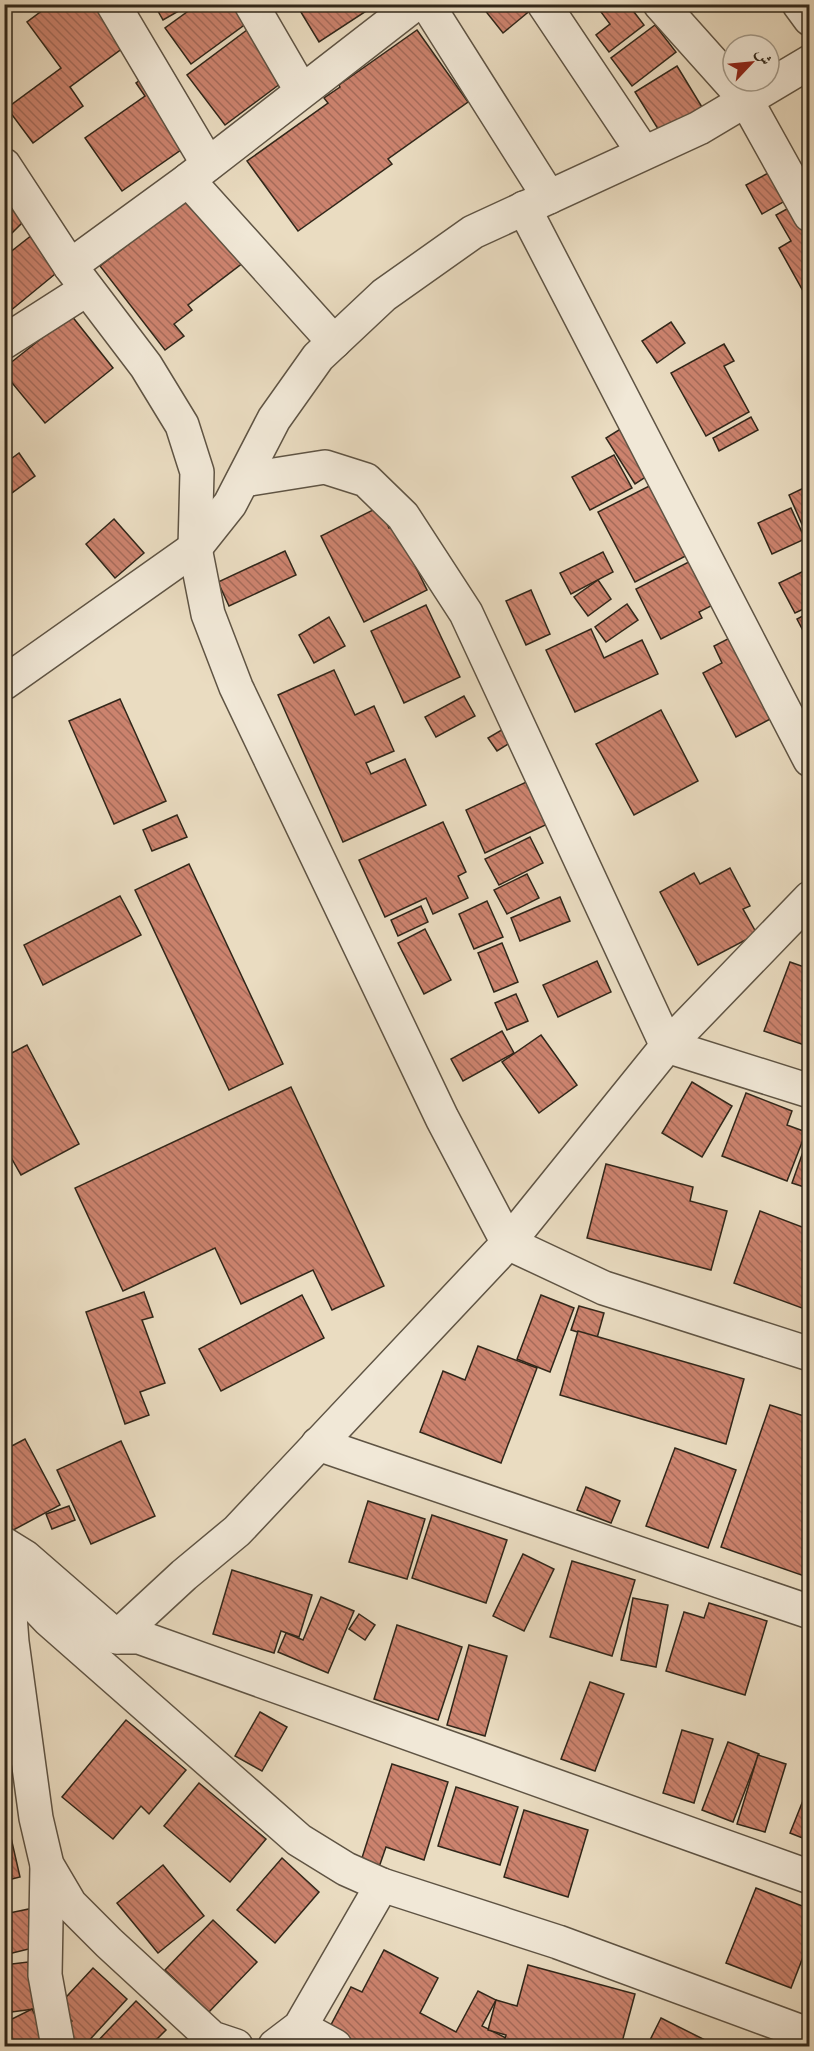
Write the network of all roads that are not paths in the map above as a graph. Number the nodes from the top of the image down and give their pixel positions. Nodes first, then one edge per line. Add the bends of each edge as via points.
1 (113, 4) edge
2 (251, 4) edge
3 (415, 4) edge
4 (427, 4) edge
5 (544, 4) edge
6 (660, 4) edge
7 (799, 4) edge
8 (810, 19) edge
9 (810, 62) edge
10 (301, 90) junction
11 (746, 100) junction
12 (643, 152) junction
13 (4, 165) edge
14 (198, 172) junction
15 (537, 202) junction
16 (810, 215) edge
17 (79, 277) junction
18 (4, 342) edge
19 (334, 342) junction
20 (243, 480) junction
21 (195, 548) junction
22 (4, 683) edge
23 (810, 760) edge
24 (810, 898) edge
25 (667, 1046) junction
26 (810, 1091) edge
27 (508, 1243) junction
28 (810, 1354) edge
29 (318, 1444) junction
30 (4, 1544) edge
31 (6, 1575) edge
32 (810, 1612) edge
33 (117, 1637) junction
34 (47, 1865) junction
35 (810, 1877) edge
36 (382, 1885) junction
37 (810, 2035) edge
38 (288, 2037) edge
39 (58, 2046) edge
40 (236, 2046) edge
41 (335, 2046) edge

1 - 14 street
2 - 10 street
3 - 10 street
4 - 15 street
5 - 12 street
6 - 11 street
7 - 8 street
9 - 11 street
10 - 14 street
11 - 12 street via 699,128
11 - 16 street
12 - 15 street
13 - 17 street
14 - 17 street
14 - 19 street
15 - 19 street via 473,232 384,295
15 - 23 street
17 - 18 street
17 - 21 street via 146,366 182,424 197,472
19 - 20 street via 318,357 274,419
20 - 21 street via 230,504
20 - 25 street via 325,467 366,480 403,516 466,613
21 - 22 street
21 - 27 street via 208,614 236,687 442,1118
24 - 25 street
25 - 26 street
25 - 27 street
27 - 28 street via 604,1288
27 - 29 street
29 - 32 street
29 - 33 street via 237,1531
30 - 33 street via 25,1557
31 - 34 street via 34,1806
31 - 36 street via 49,1620 299,1840 346,1869
33 - 35 street via 140,1637
34 - 39 street via 45,1975
34 - 40 street via 70,1904 109,1943 212,2038
36 - 37 street via 558,1942
36 - 38 street
38 - 41 street

